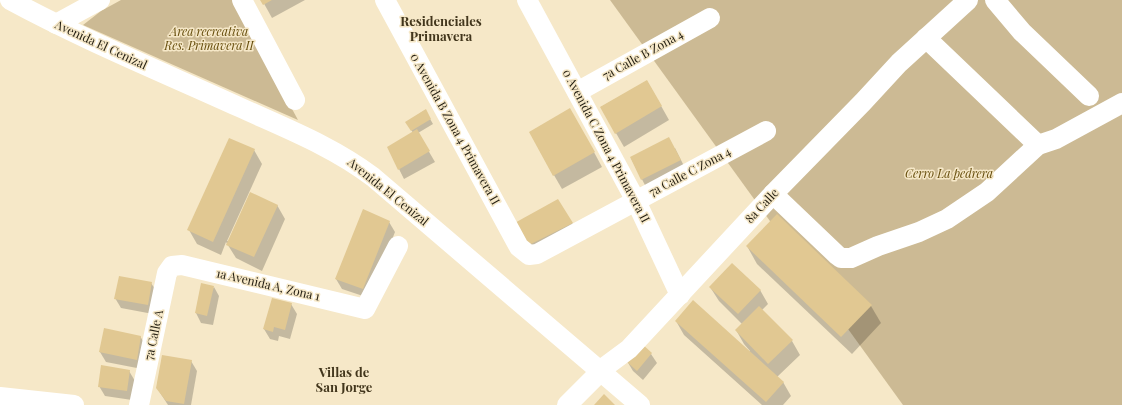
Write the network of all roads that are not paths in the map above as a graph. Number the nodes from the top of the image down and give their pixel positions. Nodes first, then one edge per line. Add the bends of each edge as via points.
1 (10, 0) edge
2 (100, 0) edge
3 (242, 0) edge
4 (384, 0) edge
5 (527, 0) edge
6 (995, 0) edge
7 (963, 4) edge
8 (710, 18) dead end
9 (56, 24) junction
10 (926, 38) junction
11 (577, 92) junction
12 (1089, 96) dead end
13 (295, 100) dead end
14 (1122, 103) edge
15 (766, 131) dead end
16 (1038, 145) junction
17 (773, 194) junction
18 (636, 201) junction
19 (398, 246) dead end
20 (529, 255) joint
21 (172, 266) joint
22 (680, 295) junction
23 (600, 371) junction
24 (0, 397) edge
25 (74, 405) edge
26 (139, 405) edge
27 (567, 405) edge
28 (640, 405) edge

1 - 9 street, Avenida El Cenizal
2 - 9 street
3 - 13 street
4 - 20 street, 0 Avenida B Zona 4 Primavera II via 519,247
5 - 11 street, 0 Avenida C Zona 4 Primavera II
6 - 12 street via 1022,32
7 - 10 street, 8a Calle
8 - 11 street, 7a Calle B Zona 4
9 - 23 street, Avenida El Cenizal via 312,140 355,163
10 - 16 street
10 - 17 street, 8a Calle
11 - 18 street, 0 Avenida C Zona 4 Primavera II
14 - 16 street via 1056,139
15 - 18 street, 7a Calle C Zona 4
16 - 17 street via 995,185 960,211 919,232 851,258 841,258
17 - 22 street, 8a Calle
18 - 20 street, 7a Calle C Zona 4 via 537,254
18 - 22 street, 0 Avenida C Zona 4 Primavera II
19 - 21 street, 1a Avenida A, Zona 1 via 365,309 182,265
21 - 26 street, 7a Calle A via 167,273
22 - 23 street, 8a Calle via 629,349
23 - 27 street, 8a Calle
23 - 28 street, Avenida El Cenizal
24 - 25 street

